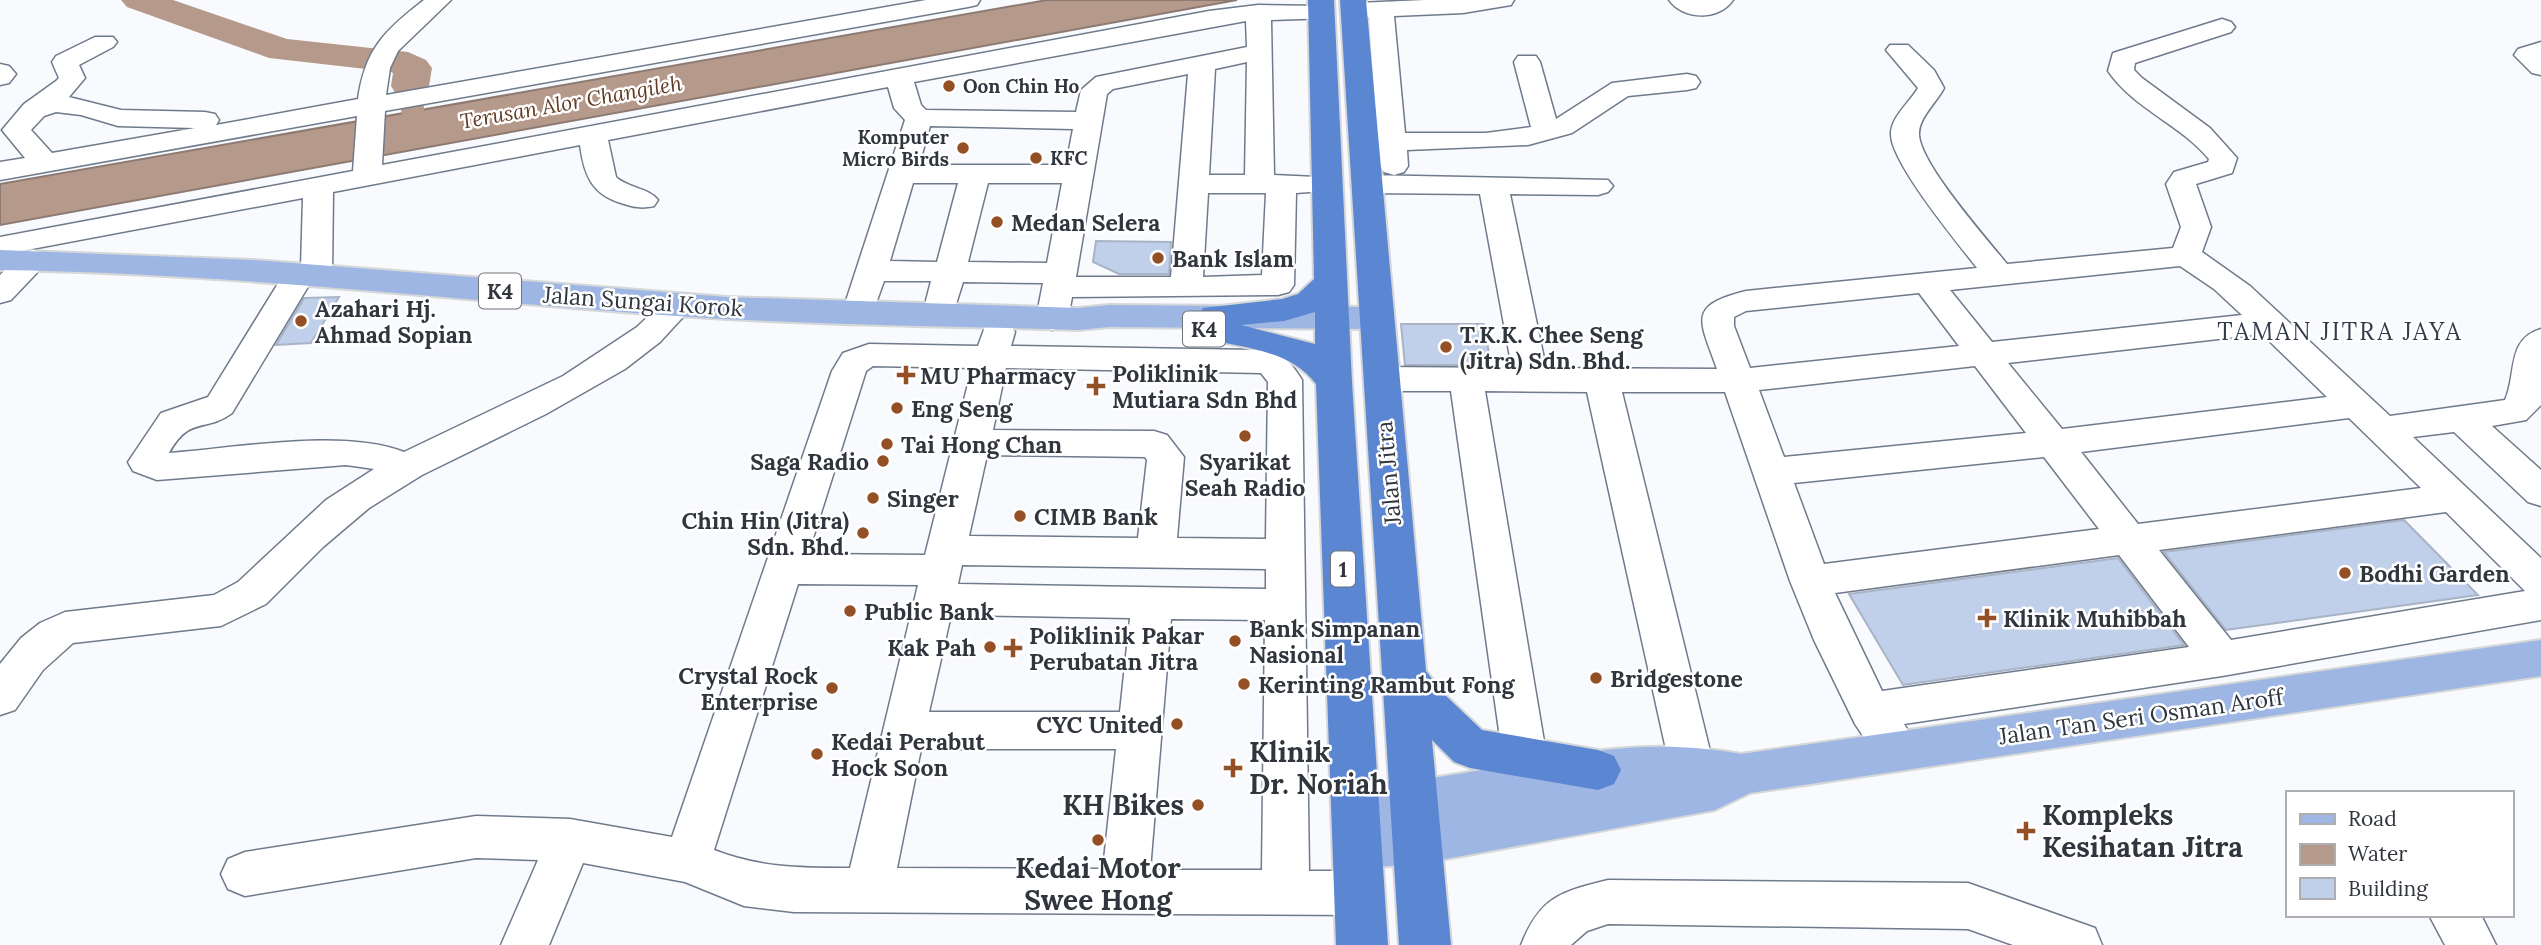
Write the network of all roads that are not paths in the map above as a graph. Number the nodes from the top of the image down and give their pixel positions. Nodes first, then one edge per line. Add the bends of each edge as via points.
1 (439, 0) edge
2 (968, 0) edge
3 (1502, 0) edge
4 (1681, 0) edge
5 (1721, 0) edge
6 (1322, 6) edge
7 (1360, 6) edge
8 (1258, 12) junction
9 (2222, 27) dead end
10 (104, 42) dead end
11 (1899, 50) dead end
12 (2541, 50) edge
13 (1260, 52) junction
14 (1527, 62) dead end
15 (1202, 64) junction
16 (2541, 66) edge
17 (898, 78) junction
18 (1687, 82) dead end
19 (40, 106) junction
20 (381, 107) junction
21 (919, 118) junction
22 (1090, 121) junction
23 (276, 124) junction
24 (1546, 133) junction
25 (593, 134) junction
26 (1470, 141) junction
27 (1378, 142) junction
28 (45, 163) junction
29 (368, 170) junction
30 (0, 171) edge
31 (901, 174) junction
32 (1081, 174) junction
33 (975, 175) junction
34 (1194, 184) junction
35 (1270, 184) junction
36 (1327, 184) junction
37 (1381, 184) junction
38 (1486, 185) junction
39 (318, 186) junction
40 (1598, 186) dead end
41 (643, 200) dead end
42 (202, 208) junction
43 (0, 246) edge
44 (2185, 256) junction
45 (16, 260) edge
46 (77, 260) junction
47 (872, 271) junction
48 (948, 271) junction
49 (1998, 274) junction
50 (307, 276) junction
51 (1331, 282) junction
52 (1927, 282) junction
53 (1186, 287) junction
54 (0, 293) edge
55 (1062, 299) junction
56 (678, 305) junction
57 (858, 313) junction
58 (938, 316) junction
59 (1208, 323) junction
60 (2269, 323) junction
61 (1331, 325) junction
62 (1377, 325) junction
63 (997, 337) junction
64 (2541, 340) edge
65 (1983, 353) junction
66 (1381, 379) junction
67 (1466, 379) junction
68 (1531, 380) junction
69 (1602, 380) junction
70 (1738, 381) junction
71 (1334, 383) junction
72 (2371, 417) junction
73 (2462, 419) junction
74 (972, 442) junction
75 (2055, 443) junction
76 (407, 468) junction
77 (1771, 472) junction
78 (2541, 492) edge
79 (2455, 497) junction
80 (2130, 541) junction
81 (1156, 553) junction
82 (1284, 554) junction
83 (783, 569) junction
84 (941, 573) junction
85 (1810, 581) junction
86 (2541, 582) edge
87 (1152, 603) junction
88 (2541, 604) edge
89 (1285, 605) junction
90 (2541, 658) edge
91 (2222, 659) junction
92 (1404, 675) junction
93 (0, 697) edge
94 (1870, 711) junction
95 (903, 730) junction
96 (1140, 731) junction
97 (1898, 751) junction
98 (1525, 759) junction
99 (1691, 763) junction
100 (1598, 770) junction
101 (1741, 774) junction
102 (1416, 822) junction
103 (570, 840) junction
104 (1358, 848) junction
105 (687, 860) junction
106 (245, 874) dead end
107 (869, 890) junction
108 (1125, 890) junction
109 (1286, 891) junction
110 (2454, 917) edge
111 (525, 945) edge
112 (1362, 945) edge
113 (1425, 945) edge
114 (1545, 945) edge
115 (2078, 945) edge
116 (2472, 945) edge

1 - 20 street via 392,41 381,58 375,76
2 - 20 street
3 - 7 street via 1463,6
4 - 5 street via 1704,9
6 - 8 street
6 - 36 highway, Jalan Jitra / 1
7 - 27 highway, Jalan Jitra
8 - 13 street
8 - 17 street
9 - 44 street via 2122,59 2121,71 2133,86 2210,140 2223,158 2221,167 2184,178 2181,184 2196,227
10 - 19 street via 65,62 72,78 69,84
11 - 49 street via 1931,88 1914,110 1905,135 1910,150
12 - 16 street via 2528,55
13 - 15 street
13 - 35 street
14 - 24 street
15 - 22 street via 1098,86
15 - 34 street
17 - 21 street via 908,108
17 - 25 street
18 - 24 street via 1621,89
19 - 23 street via 85,107 118,117
19 - 28 street via 16,130
20 - 23 street
20 - 29 street
21 - 22 street
21 - 31 street
22 - 32 street
23 - 28 street
24 - 26 street
25 - 29 street
25 - 41 street via 605,186
26 - 27 street
26 - 38 street
27 - 37 highway, Jalan Jitra
28 - 30 street
29 - 39 street
31 - 33 street
31 - 47 street
32 - 33 street
32 - 55 street
33 - 48 street
34 - 35 street
34 - 53 street
35 - 36 street
35 - 53 street via 1278,285
36 - 51 highway, Jalan Jitra / 1
37 - 38 street
37 - 62 highway, Jalan Jitra
38 - 40 street
38 - 68 street
39 - 42 street
39 - 50 street
42 - 43 street
42 - 46 street via 140,229
44 - 49 street
44 - 60 street via 2200,262
45 - 46 main road, Jalan Sungai Korok / K4
45 - 54 street
46 - 50 main road, Jalan Sungai Korok / K4
47 - 48 street
47 - 57 street
48 - 55 street
48 - 58 street
49 - 52 street
50 - 56 main road, Jalan Sungai Korok / K4
50 - 76 street via 220,405 212,412 182,416 171,423 146,462 157,467 363,453
51 - 59 highway via 1310,302
51 - 61 highway, Jalan Jitra / 1
52 - 65 street
52 - 70 street via 1727,306 1718,315 1718,326
53 - 55 street
55 - 59 main road, Jalan Sungai Korok / K4 via 1106,326
55 - 63 main road, Jalan Sungai Korok / K4
56 - 57 main road, Jalan Sungai Korok / K4
56 - 76 street via 660,326 600,369
57 - 58 main road, Jalan Sungai Korok / K4
58 - 63 main road, Jalan Sungai Korok / K4
59 - 61 main road, Jalan Sungai Korok / K4
59 - 71 highway via 1295,348 1317,360
60 - 65 lane
60 - 72 street
61 - 62 main road, K4
61 - 71 highway, Jalan Jitra / 1
62 - 66 highway, Jalan Jitra
63 - 74 street
63 - 82 street via 1272,364 1285,380
63 - 83 street via 869,355 856,361
64 - 73 street via 2533,347 2523,405 2514,411
65 - 70 street
65 - 75 street
66 - 67 street
66 - 92 highway, Jalan Jitra
67 - 68 street
67 - 98 street
68 - 69 street
69 - 70 street
69 - 99 street
70 - 77 street
71 - 104 highway, Jalan Jitra / 1
72 - 73 street
72 - 75 street
72 - 79 street
73 - 78 street
74 - 81 street via 1154,444 1166,457
74 - 84 street
75 - 77 street
75 - 80 street
76 - 93 street via 332,515 239,601 221,610 65,628 34,648
77 - 85 street
79 - 80 street
79 - 86 street
80 - 85 street
80 - 91 street
81 - 82 street
81 - 84 street
82 - 89 street
83 - 84 street
83 - 105 street
84 - 87 street
84 - 95 street
85 - 94 street
87 - 89 street
87 - 96 street
88 - 91 street
89 - 109 street
90 - 97 main road, Jalan Tan Seri Osman Aroff
91 - 94 street
92 - 98 highway via 1428,707 1470,748
92 - 102 highway, Jalan Jitra
94 - 97 street
95 - 96 street
95 - 107 street
96 - 108 street
97 - 101 main road, Jalan Tan Seri Osman Aroff
98 - 100 highway
99 - 100 main road, Jalan Tan Seri Osman Aroff
99 - 101 main road, Jalan Tan Seri Osman Aroff
100 - 102 main road, Jalan Tan Seri Osman Aroff via 1566,773
101 - 102 main road, Jalan Tan Seri Osman Aroff via 1715,789
102 - 104 main road, Jalan Tan Seri Osman Aroff
102 - 113 highway, Jalan Jitra
103 - 105 street
103 - 106 street via 476,837
103 - 111 street
104 - 109 street
104 - 112 highway, Jalan Jitra / 1
105 - 107 street via 744,884 794,890
107 - 108 street
108 - 109 street
110 - 116 street
114 - 115 street via 1557,923 1575,911 1608,902 1968,906

